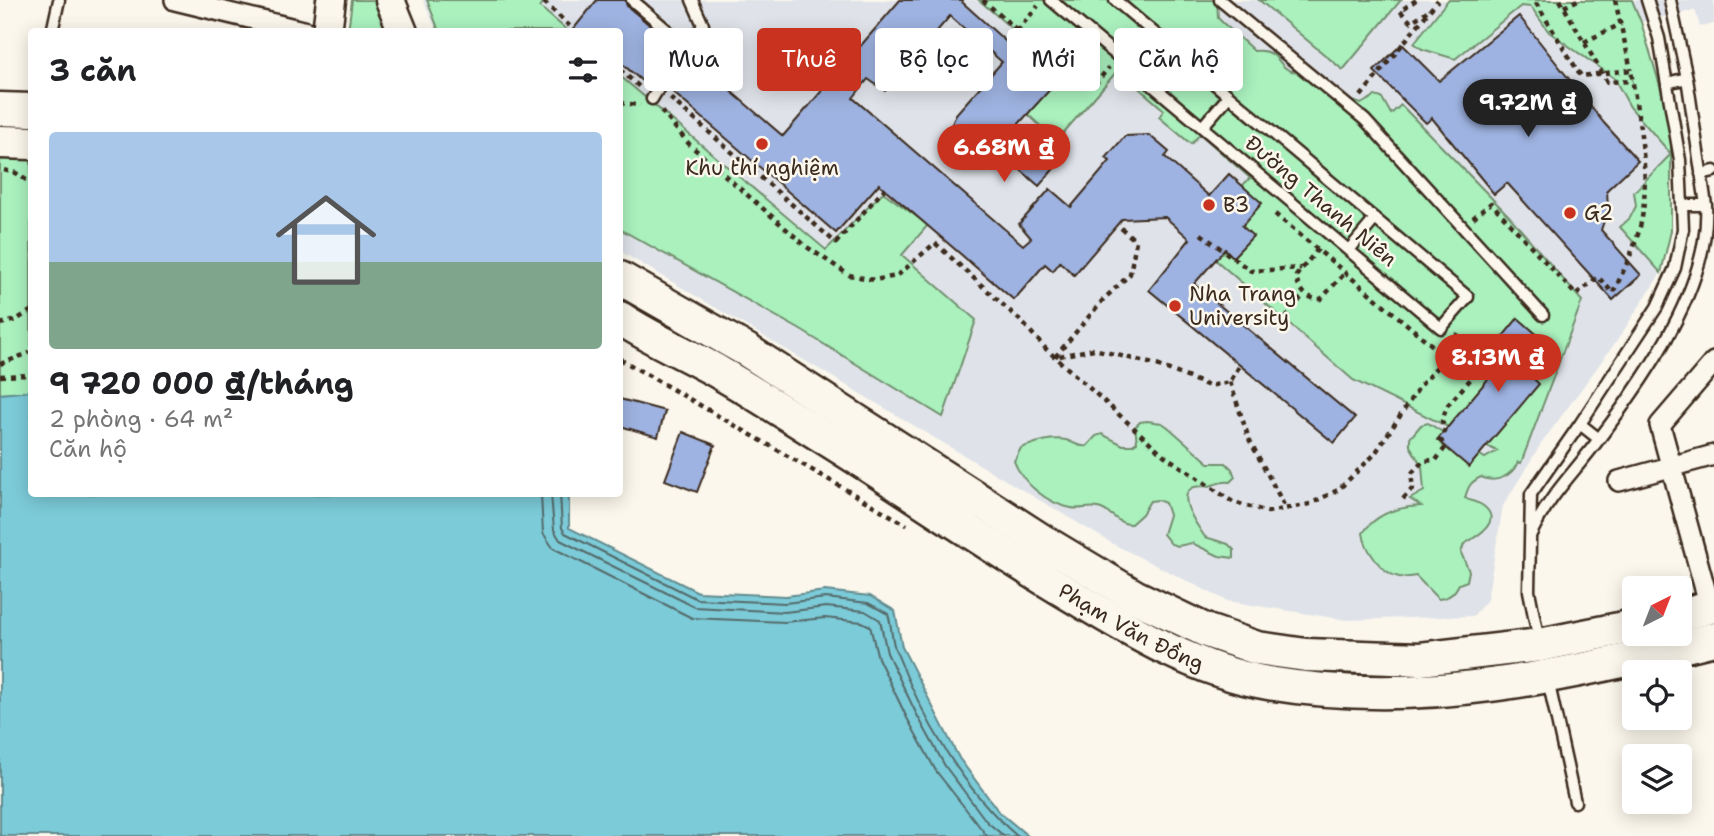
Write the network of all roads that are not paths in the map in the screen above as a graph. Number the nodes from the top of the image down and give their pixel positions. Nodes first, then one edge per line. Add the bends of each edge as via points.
1 (59, 0) edge
2 (175, 0) edge
3 (331, 0) edge
4 (390, 0) edge
5 (632, 0) edge
6 (691, 0) edge
7 (1051, 0) edge
8 (1115, 0) edge
9 (1220, 0) edge
10 (1647, 0) edge
11 (1670, 0) edge
12 (53, 28) edge
13 (290, 28) edge
14 (328, 28) edge
15 (400, 28) edge
16 (665, 28) edge
17 (702, 28) edge
18 (1688, 78) junction
19 (1667, 83) junction
20 (657, 91) edge
21 (1229, 96) junction
22 (652, 99) road end
23 (0, 109) edge
24 (28, 110) edge
25 (1202, 127) junction
26 (0, 142) edge
27 (28, 143) edge
28 (1714, 171) edge
29 (1701, 174) junction
30 (1683, 205) junction
31 (1706, 205) junction
32 (1375, 219) junction
33 (1349, 250) junction
34 (623, 280) edge
35 (1543, 315) dead end
36 (623, 321) edge
37 (1714, 362) edge
38 (1580, 424) junction
39 (1599, 439) junction
40 (1714, 455) edge
41 (1672, 467) junction
42 (1619, 481) dead end
43 (1528, 541) junction
44 (1712, 607) edge
45 (1692, 612) edge
46 (1622, 628) edge
47 (1714, 639) edge
48 (1540, 645) junction
49 (1547, 678) junction
50 (1576, 802) dead end

1 - 12 lane
2 - 13 street
3 - 14 main road
4 - 15 main road
5 - 16 lane
6 - 17 lane
7 - 25 lane, Đường Thanh Niên
8 - 21 lane
9 - 35 lane via 1364,120
10 - 19 lane
11 - 18 lane
18 - 19 lane
18 - 29 lane
19 - 30 lane
20 - 22 lane
21 - 25 lane
21 - 32 lane
23 - 24 main road
25 - 33 lane, Đường Thanh Niên
26 - 27 main road
28 - 29 lane
29 - 31 lane
30 - 31 lane
30 - 38 lane via 1675,268 1662,297
31 - 39 lane via 1703,255 1682,309
32 - 33 lane
32 - 33 lane, Đường Thanh Niên via 1468,297 1441,328
34 - 48 main road, Phạm Văn Đồng via 748,351 1041,540 1136,597 1207,631 1257,648 1356,658 1420,659
36 - 49 main road, Phạm Văn Đồng via 819,434 1120,625 1209,667 1267,683 1342,690 1477,688
37 - 41 street via 1660,425
38 - 39 lane
38 - 43 lane via 1531,494
39 - 43 lane via 1544,507
40 - 41 street
41 - 42 street
41 - 44 street
43 - 48 lane via 1529,591
44 - 45 main road
46 - 48 main road, Phạm Văn Đồng
47 - 49 main road, Phạm Văn Đồng
48 - 49 main road
49 - 50 lane

